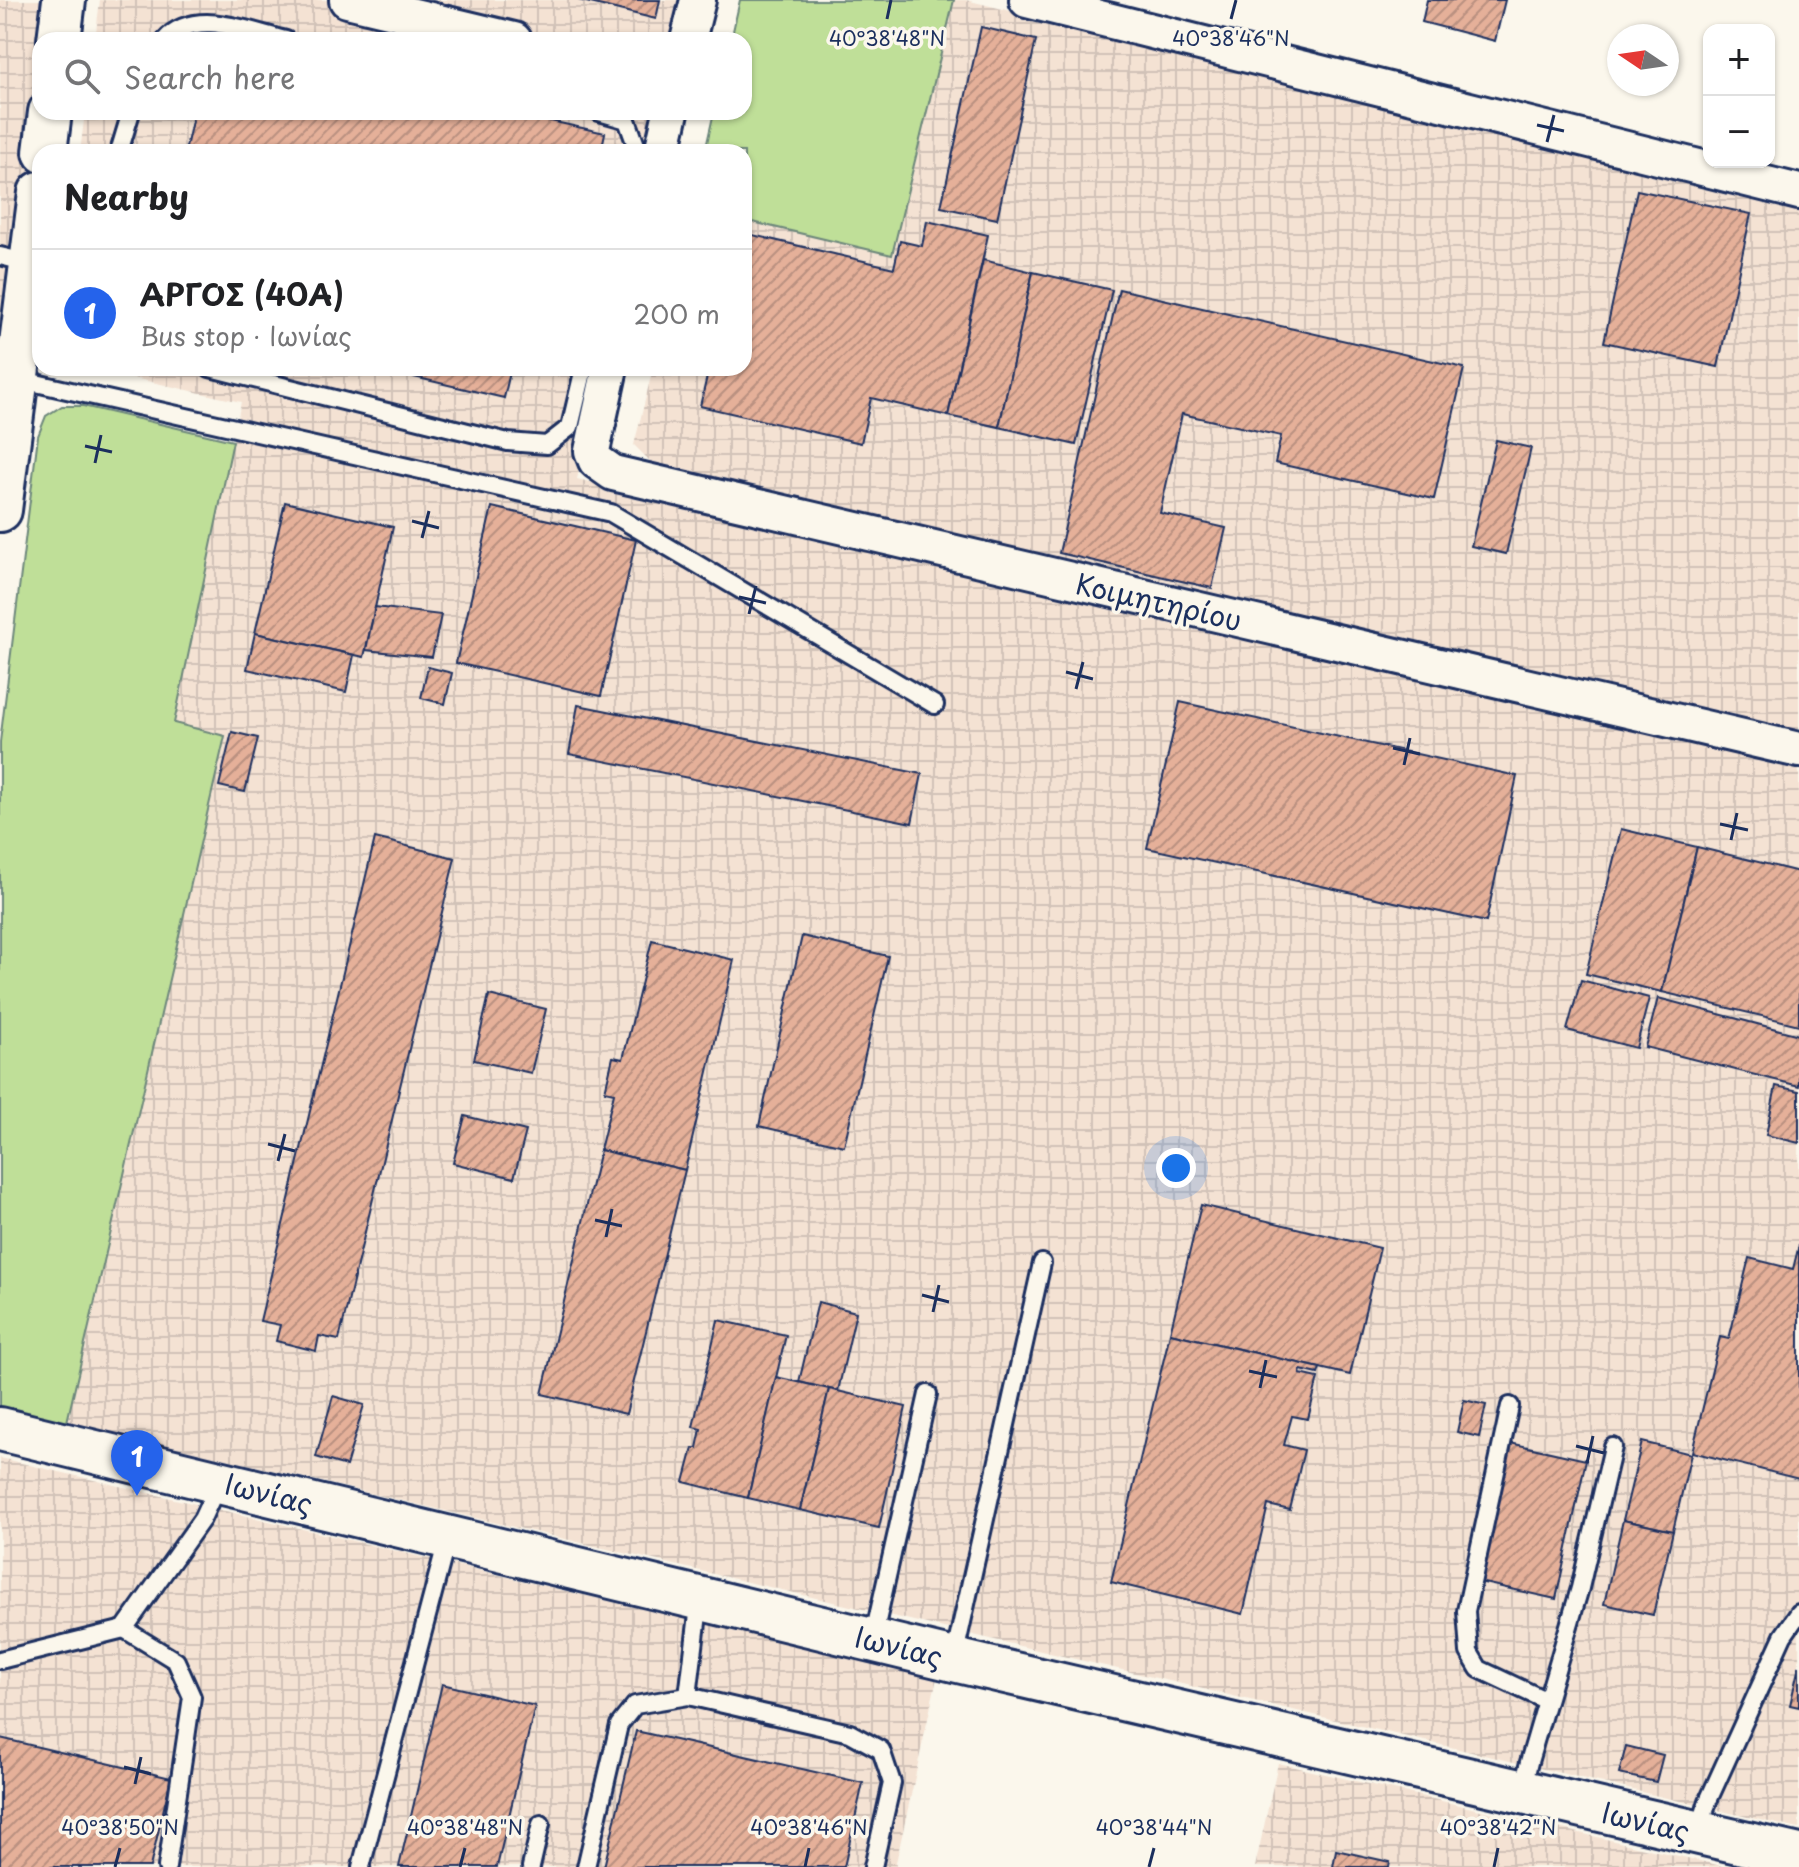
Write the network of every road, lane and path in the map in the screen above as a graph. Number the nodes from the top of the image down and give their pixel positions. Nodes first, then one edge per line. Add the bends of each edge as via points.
1 (64, 0) edge
2 (347, 0) edge
3 (698, 0) edge
4 (1027, 0) edge
5 (60, 32) edge
6 (172, 32) edge
7 (250, 32) edge
8 (481, 32) edge
9 (690, 32) edge
10 (49, 120) edge
11 (129, 120) edge
12 (627, 120) edge
13 (669, 120) edge
14 (46, 144) edge
15 (121, 144) edge
16 (636, 144) edge
17 (664, 144) edge
18 (1799, 192) edge
19 (32, 214) edge
20 (15, 260) edge
21 (242, 376) edge
22 (599, 376) edge
23 (600, 376) edge
24 (16, 379) junction
25 (0, 510) edge
26 (935, 705) dead end
27 (1799, 750) edge
28 (1042, 1263) dead end
29 (928, 1394) dead end
30 (1510, 1406) dead end
31 (0, 1429) edge
32 (1613, 1447) dead end
33 (220, 1480) junction
34 (448, 1536) junction
35 (700, 1598) junction
36 (1799, 1613) edge
37 (124, 1629) junction
38 (873, 1640) junction
39 (0, 1660) edge
40 (954, 1660) junction
41 (688, 1696) junction
42 (1547, 1701) junction
43 (1522, 1792) junction
44 (541, 1824) dead end
45 (1699, 1833) junction
46 (1799, 1856) edge
47 (167, 1867) edge
48 (361, 1867) edge
49 (531, 1867) edge
50 (586, 1867) edge
51 (873, 1867) edge

1 - 5 street
2 - 8 street
3 - 9 street
4 - 18 street
6 - 7 lane via 205,22
10 - 14 street
11 - 15 lane
12 - 16 lane
13 - 17 street
19 - 20 street
20 - 24 street
21 - 22 lane via 508,442 547,445 570,427
23 - 27 street, Κοιμητηρίου via 592,451 596,461 613,473
24 - 25 street
24 - 26 lane via 611,513
28 - 40 lane
29 - 38 lane
30 - 42 lane via 1466,1611 1469,1652 1479,1669
31 - 33 street, Ιωνίας
32 - 42 lane
33 - 34 street, Ιωνίας
33 - 37 lane via 202,1519
34 - 35 street, Ιωνίας
34 - 48 lane
35 - 38 street, Ιωνίας
35 - 41 lane
36 - 45 lane via 1783,1636 1708,1801
37 - 39 lane
37 - 47 lane via 176,1661 192,1697
38 - 40 street, Ιωνίας
40 - 43 street, Ιωνίας
41 - 50 lane via 635,1705 619,1725
41 - 51 lane via 850,1733 881,1750 892,1783
42 - 43 lane
43 - 45 street, Ιωνίας
44 - 49 lane
45 - 46 street, Ιωνίας

